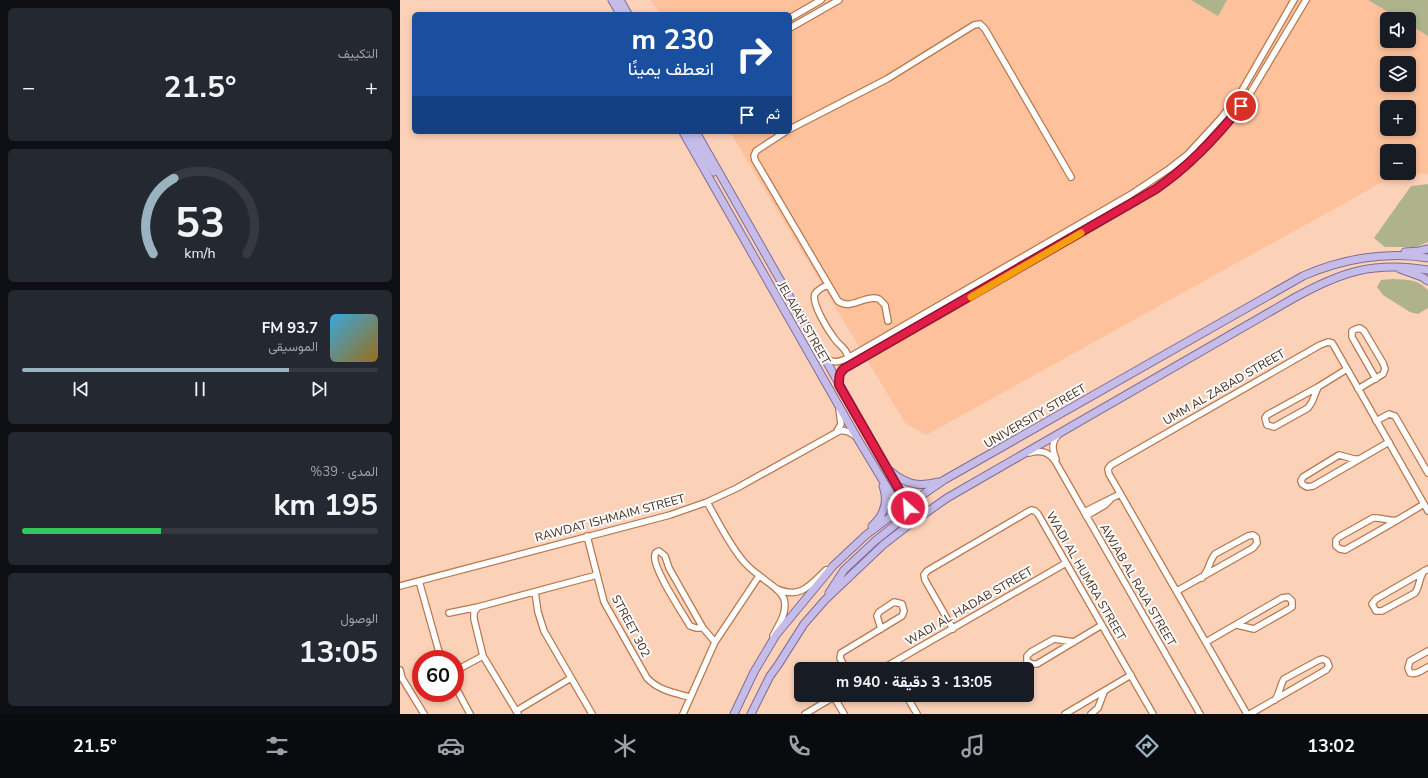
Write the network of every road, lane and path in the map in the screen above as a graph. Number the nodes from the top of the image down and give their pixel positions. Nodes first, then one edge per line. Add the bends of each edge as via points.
1 (607, 0) edge
2 (612, 0) edge
3 (620, 0) edge
4 (821, 0) edge
5 (839, 0) edge
6 (1294, 0) edge
7 (1306, 0) edge
8 (614, 12) edge
9 (619, 12) edge
10 (627, 12) edge
11 (792, 17) edge
12 (792, 27) edge
13 (792, 128) edge
14 (684, 134) edge
15 (691, 134) edge
16 (698, 134) edge
17 (782, 134) edge
18 (1072, 177) dead end
19 (729, 190) junction
20 (1428, 249) edge
21 (1393, 256) junction
22 (1428, 258) edge
23 (1392, 267) junction
24 (1428, 270) edge
25 (1428, 281) edge
26 (828, 285) junction
27 (888, 321) dead end
28 (856, 354) junction
29 (823, 356) junction
30 (848, 358) junction
31 (859, 360) junction
32 (1347, 369) junction
33 (1376, 379) junction
34 (839, 385) junction
35 (1318, 387) junction
36 (1358, 390) junction
37 (838, 405) junction
38 (1376, 420) junction
39 (1068, 428) junction
40 (837, 432) junction
41 (856, 436) junction
42 (1389, 442) junction
43 (1020, 456) junction
44 (1360, 459) junction
45 (1059, 467) junction
46 (887, 468) junction
47 (1428, 473) edge
48 (880, 476) junction
49 (944, 480) junction
50 (1120, 494) junction
51 (707, 502) junction
52 (1424, 504) junction
53 (908, 505) junction
54 (901, 510) junction
55 (1428, 510) edge
56 (1085, 514) junction
57 (905, 517) junction
58 (1397, 520) junction
59 (910, 524) junction
60 (866, 535) junction
61 (587, 536) junction
62 (840, 559) junction
63 (1066, 563) junction
64 (1426, 570) edge
65 (597, 575) junction
66 (759, 576) junction
67 (1202, 578) junction
68 (419, 581) junction
69 (400, 586) edge
70 (776, 589) junction
71 (1177, 591) junction
72 (535, 592) junction
73 (825, 600) junction
74 (478, 607) junction
75 (449, 613) dead end
76 (1102, 625) junction
77 (1237, 625) junction
78 (703, 628) junction
79 (953, 628) junction
80 (881, 629) junction
81 (715, 642) junction
82 (1074, 642) junction
83 (1206, 642) junction
84 (770, 645) junction
85 (438, 650) edge
86 (1428, 651) edge
87 (483, 656) junction
88 (842, 662) edge
89 (898, 662) edge
90 (464, 666) edge
91 (1428, 667) edge
92 (400, 670) edge
93 (1131, 676) junction
94 (401, 678) edge
95 (571, 678) junction
96 (1104, 692) junction
97 (689, 697) junction
98 (1275, 700) junction
99 (463, 702) edge
100 (826, 702) edge
101 (839, 702) edge
102 (910, 702) edge
103 (517, 712) edge
104 (424, 714) edge
105 (469, 714) edge
106 (592, 714) edge
107 (683, 714) edge
108 (734, 714) edge
109 (752, 714) edge
110 (805, 714) edge
111 (844, 714) edge
112 (917, 714) edge
113 (1065, 714) edge
114 (1091, 714) edge
115 (1153, 714) edge
116 (1200, 714) edge
117 (1248, 714) edge

1 - 8 main road
2 - 9 main road
3 - 10 main road
4 - 11 street
5 - 12 street
6 - 28 street via 1234,101 1205,136 1169,169 1130,195
7 - 31 street via 1241,106 1211,142 1175,176 1135,202
13 - 18 street via 887,79 974,25 980,24
14 - 37 main road, JELAIAH STREET
15 - 19 main road via 721,185
16 - 19 main road, JELAIAH STREET
17 - 26 street via 756,151 754,157
19 - 29 main road, JELAIAH STREET
20 - 21 main road
21 - 22 main road, UNIVERSITY STREET
21 - 49 main road, UNIVERSITY STREET via 1345,261 1303,276
23 - 24 main road
23 - 25 main road
23 - 39 main road via 1356,270 1333,278
26 - 27 street via 836,299 843,304 879,299 886,305
26 - 30 street via 820,288 814,302 834,339 846,351
28 - 30 street
28 - 31 street
29 - 30 street via 836,363
29 - 34 main road, JELAIAH STREET
31 - 34 street via 841,372
32 - 35 street
32 - 36 street, UMM AL ZABAD STREET
32 - 50 street, UMM AL ZABAD STREET via 1332,343 1323,343 1111,465 1108,472
33 - 33 street via 1384,373 1385,366 1363,330 1356,328 1352,336
33 - 36 street
34 - 46 main road, JELAIAH STREET
35 - 35 street via 1267,415 1266,423 1274,427 1308,408
36 - 38 street, UMM AL ZABAD STREET
37 - 40 street via 841,424
37 - 41 main road, JELAIAH STREET
38 - 42 street, UMM AL ZABAD STREET
38 - 47 street via 1388,414 1395,416
39 - 43 main road
39 - 45 street, AWJAB AL RAJA STREET via 1056,436 1052,446
40 - 41 street via 845,430
40 - 51 street, RAWDAT ISHMAIM STREET
41 - 48 main road, JELAIAH STREET
42 - 44 street
42 - 52 street, UMM AL ZABAD STREET
43 - 45 street, AWJAB AL RAJA STREET via 1035,451 1044,452 1053,458
43 - 59 main road via 947,498
44 - 44 street via 1313,486 1307,487 1302,484 1306,474 1339,455
45 - 56 street, AWJAB AL RAJA STREET
46 - 49 main road via 904,481 917,485
46 - 53 main road, JELAIAH STREET
48 - 54 main road, JELAIAH STREET
48 - 60 main road via 885,492 885,509
49 - 53 main road, UNIVERSITY STREET
50 - 56 street
50 - 71 street, UMM AL ZABAD STREET
51 - 61 street, RAWDAT ISHMAIM STREET via 670,515
51 - 66 street via 733,548
52 - 55 street, UMM AL ZABAD STREET
52 - 58 street
53 - 54 main road, UNIVERSITY STREET
53 - 57 main road
54 - 57 main road, JELAIAH STREET
54 - 60 main road, UNIVERSITY STREET
56 - 116 street, AWJAB AL RAJA STREET
57 - 59 main road, JELAIAH STREET
57 - 73 main road via 838,576
58 - 58 street via 1373,518 1339,537 1336,546 1345,550
59 - 73 main road via 883,545
60 - 62 main road, UNIVERSITY STREET
61 - 65 street, STREET 302
61 - 68 street, RAWDAT ISHMAIM STREET
62 - 70 street via 799,592 791,593
62 - 84 main road, UNIVERSITY STREET via 804,600
63 - 76 street, WADI AL HUMRA STREET
63 - 79 street, WADI AL HADAB STREET
63 - 79 street, WADI AL HUMRA STREET via 1038,514 1031,510 924,575
64 - 64 street via 1416,592 1382,611 1374,609 1372,604 1376,599
65 - 72 street
65 - 97 street, STREET 302 via 604,602 647,678 659,688
66 - 70 street
66 - 81 street
67 - 67 street via 1253,548 1257,543 1256,537 1248,536 1215,554
67 - 71 street
68 - 69 street, RAWDAT ISHMAIM STREET
68 - 85 street
70 - 84 street via 784,600 785,611
71 - 83 street, UMM AL ZABAD STREET
72 - 74 street
72 - 95 street via 544,631
73 - 109 main road via 804,624 770,676
74 - 75 street
74 - 87 street via 474,612 474,619
76 - 82 street
76 - 93 street, WADI AL HUMRA STREET
77 - 77 street via 1250,629 1257,628 1290,609 1292,601 1288,597 1282,598
77 - 83 street
78 - 78 street via 669,568 665,556 659,551 655,553 657,571 690,626
78 - 81 street
79 - 89 street, WADI AL HADAB STREET
80 - 80 street via 877,616 879,612 894,602 902,604 902,616
80 - 88 street via 841,653
81 - 97 street
82 - 82 street via 1054,639 1030,652 1027,661 1037,664
83 - 117 street, UMM AL ZABAD STREET
84 - 108 main road, UNIVERSITY STREET
86 - 91 street via 1410,661 1408,668 1410,673 1414,674
87 - 90 street
87 - 103 street
92 - 94 street
93 - 96 street
93 - 115 street, WADI AL HUMRA STREET
94 - 104 street
95 - 103 street
95 - 106 street
96 - 113 street
96 - 114 street via 1098,708
97 - 107 street
98 - 98 street via 1326,670 1329,666 1327,661 1319,660 1284,679
98 - 117 street
99 - 105 street
100 - 110 street
101 - 111 street
102 - 112 street

